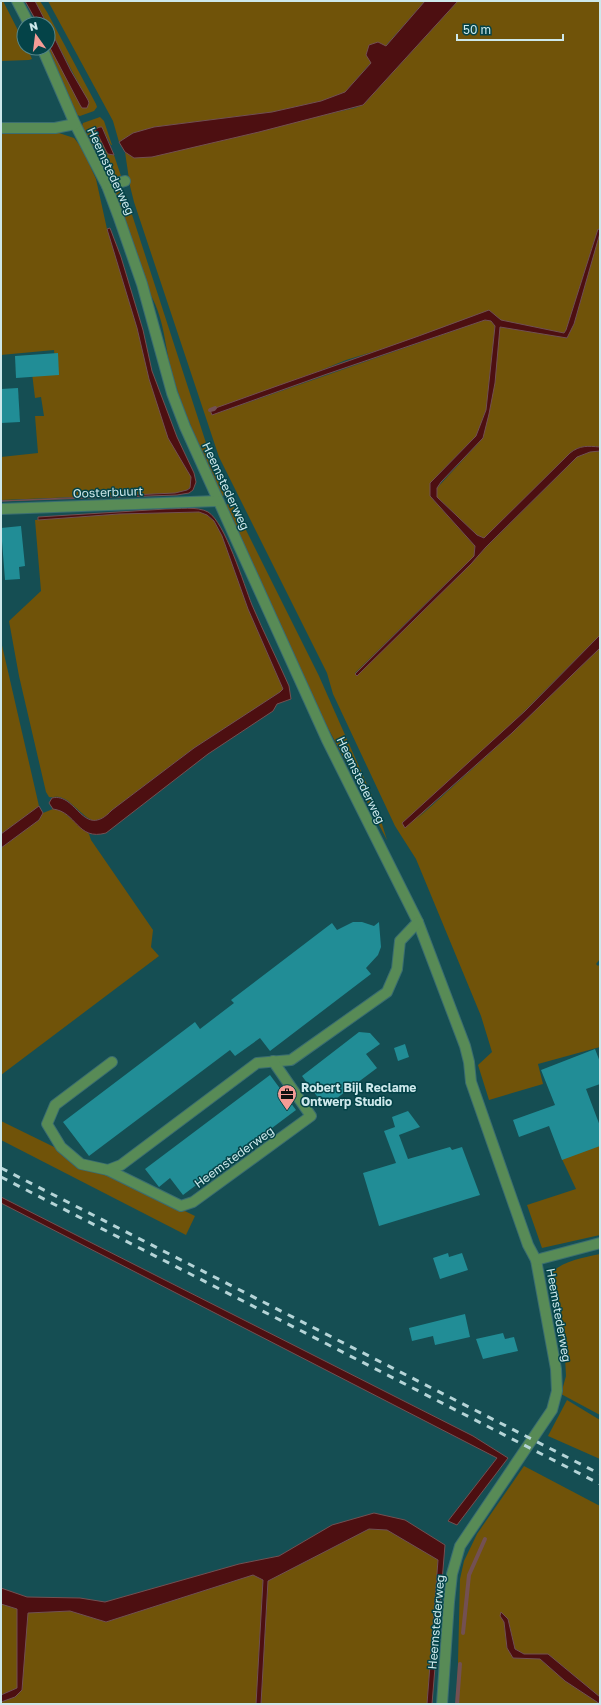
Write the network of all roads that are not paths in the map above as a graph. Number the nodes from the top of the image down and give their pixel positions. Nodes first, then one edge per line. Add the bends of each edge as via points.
1 (17, 1) edge
2 (25, 16) edge
3 (45, 56) edge
4 (75, 124) junction
5 (1, 128) edge
6 (125, 181) dead end
7 (107, 186) junction
8 (217, 500) junction
9 (1, 509) edge
10 (418, 922) junction
11 (273, 1061) junction
12 (112, 1062) dead end
13 (108, 1170) junction
14 (600, 1243) edge
15 (539, 1259) junction
16 (442, 1704) edge

1 - 2 street
3 - 4 street, Heemstederweg
4 - 5 street via 55,128
4 - 7 street, Heemstederweg
6 - 7 street
7 - 8 street, Heemstederweg via 142,284 172,393
8 - 9 street, Oosterbuurt
8 - 10 street, Heemstederweg via 327,740
10 - 11 street via 400,941 397,969 387,992 292,1060
10 - 15 street, Heemstederweg via 465,1046 472,1082 499,1150 528,1245
11 - 13 street via 257,1063 121,1165
11 - 13 street, Heemstederweg via 311,1116 193,1202 181,1206
12 - 13 street, Heemstederweg via 55,1105 47,1124 60,1147 81,1164
14 - 15 street
15 - 16 street, Heemstederweg via 557,1391 552,1410 460,1546 452,1574

